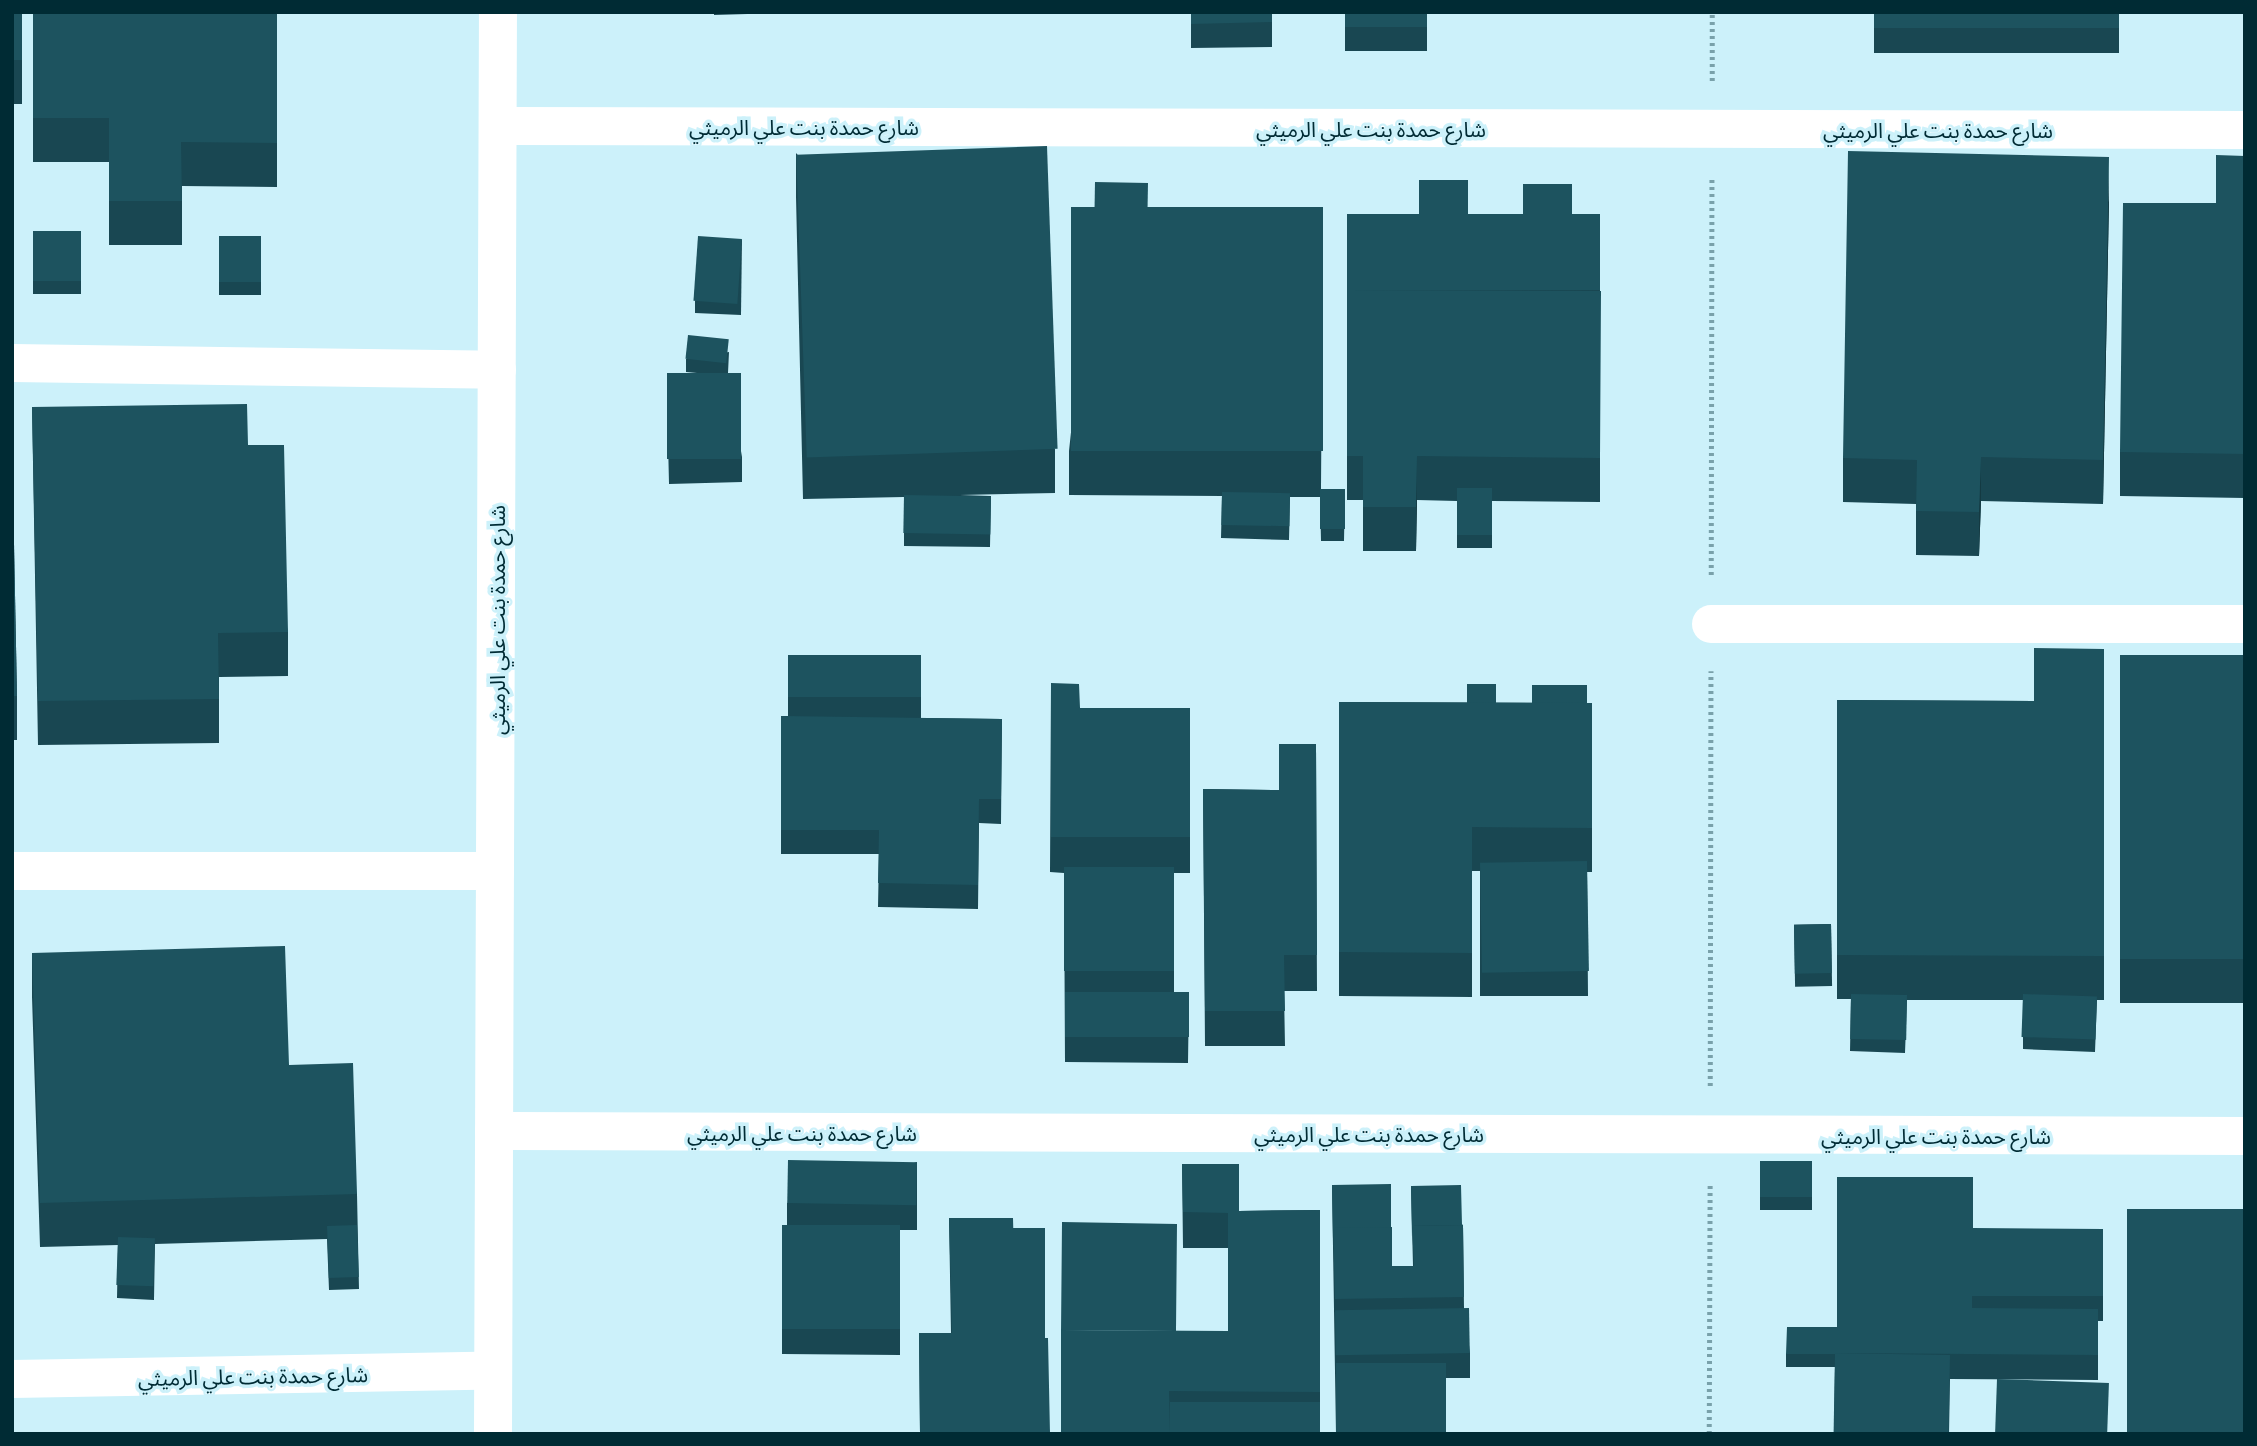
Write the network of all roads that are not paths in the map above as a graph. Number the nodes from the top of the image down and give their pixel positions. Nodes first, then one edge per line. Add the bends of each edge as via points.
1 (498, 12) edge
2 (498, 126) junction
3 (2245, 130) edge
4 (12, 362) edge
5 (498, 370) junction
6 (1711, 624) road end
7 (2245, 624) edge
8 (12, 871) edge
9 (495, 871) junction
10 (494, 1131) junction
11 (2245, 1136) edge
12 (493, 1371) junction
13 (12, 1379) edge
14 (493, 1434) edge

1 - 2 street, شارع حمدة بنت علي الرميثي
2 - 3 street, شارع حمدة بنت علي الرميثي
2 - 5 street, شارع حمدة بنت علي الرميثي
4 - 5 street
5 - 9 street, شارع حمدة بنت علي الرميثي
6 - 7 street
8 - 9 street
9 - 10 street, شارع حمدة بنت علي الرميثي
10 - 11 street, شارع حمدة بنت علي الرميثي
10 - 12 street, شارع حمدة بنت علي الرميثي
12 - 13 street, شارع حمدة بنت علي الرميثي
12 - 14 street, شارع حمدة بنت علي الرميثي

